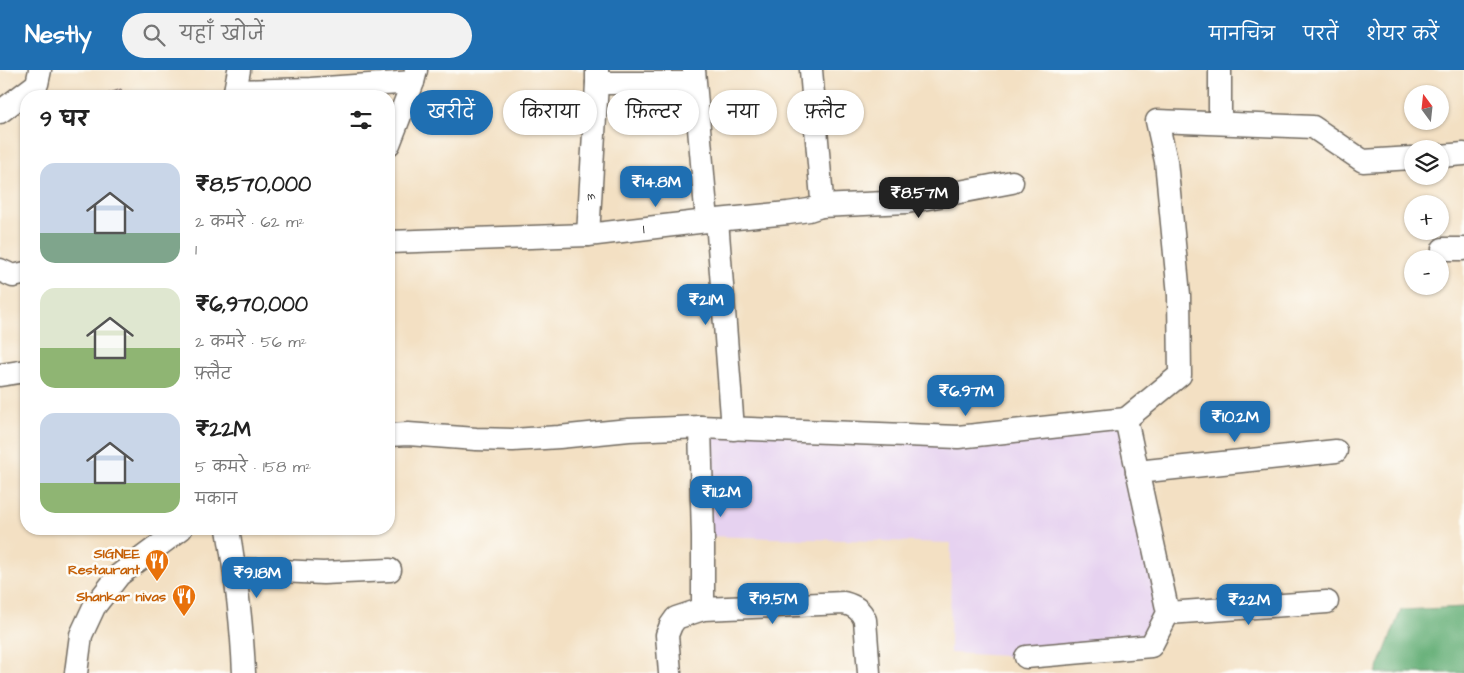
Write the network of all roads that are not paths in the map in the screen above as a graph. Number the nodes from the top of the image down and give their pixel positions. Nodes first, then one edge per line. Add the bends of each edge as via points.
1 (40, 70) edge
2 (811, 70) edge
3 (1220, 70) edge
4 (414, 76) edge
5 (597, 76) edge
6 (694, 76) edge
7 (236, 86) edge
8 (29, 90) edge
9 (20, 97) edge
10 (0, 112) edge
11 (1220, 123) junction
12 (395, 128) edge
13 (1464, 154) edge
14 (1449, 155) edge
15 (1404, 158) edge
16 (1012, 182) dead end
17 (821, 206) junction
18 (712, 220) junction
19 (588, 235) junction
20 (395, 242) edge
21 (0, 270) edge
22 (20, 274) edge
23 (20, 372) edge
24 (0, 375) edge
25 (1126, 419) junction
26 (700, 427) junction
27 (734, 429) junction
28 (395, 435) edge
29 (1336, 451) dead end
30 (1138, 472) junction
31 (173, 535) edge
32 (229, 535) edge
33 (235, 569) junction
34 (390, 570) dead end
35 (1327, 602) dead end
36 (703, 609) junction
37 (1168, 613) junction
38 (1026, 657) dead end
39 (76, 673) edge
40 (244, 673) edge
41 (670, 673) edge
42 (869, 673) edge

1 - 8 street via 37,84
2 - 17 street
3 - 11 street
4 - 7 street via 310,89
4 - 12 street
5 - 6 street
5 - 19 street, 3
6 - 18 street
9 - 10 street
11 - 15 street via 1313,127 1363,161
11 - 25 street via 1157,120 1166,161 1174,237 1179,294 1180,375
13 - 14 street
16 - 17 street, 1 via 907,202
17 - 18 street, 1 via 788,213
18 - 19 street, 1
18 - 27 street
19 - 20 street, 1
21 - 22 street via 13,276
23 - 24 street
25 - 27 street via 958,437
25 - 30 street
26 - 27 street
26 - 28 street via 513,440
26 - 36 street
29 - 30 street
30 - 37 street
31 - 39 street via 119,575 94,607 82,635
32 - 33 street
33 - 34 street via 323,573
33 - 40 street
35 - 37 street
36 - 41 street via 676,618 671,625 667,635
36 - 42 street via 844,603 854,606 865,620
37 - 38 street via 1151,646

